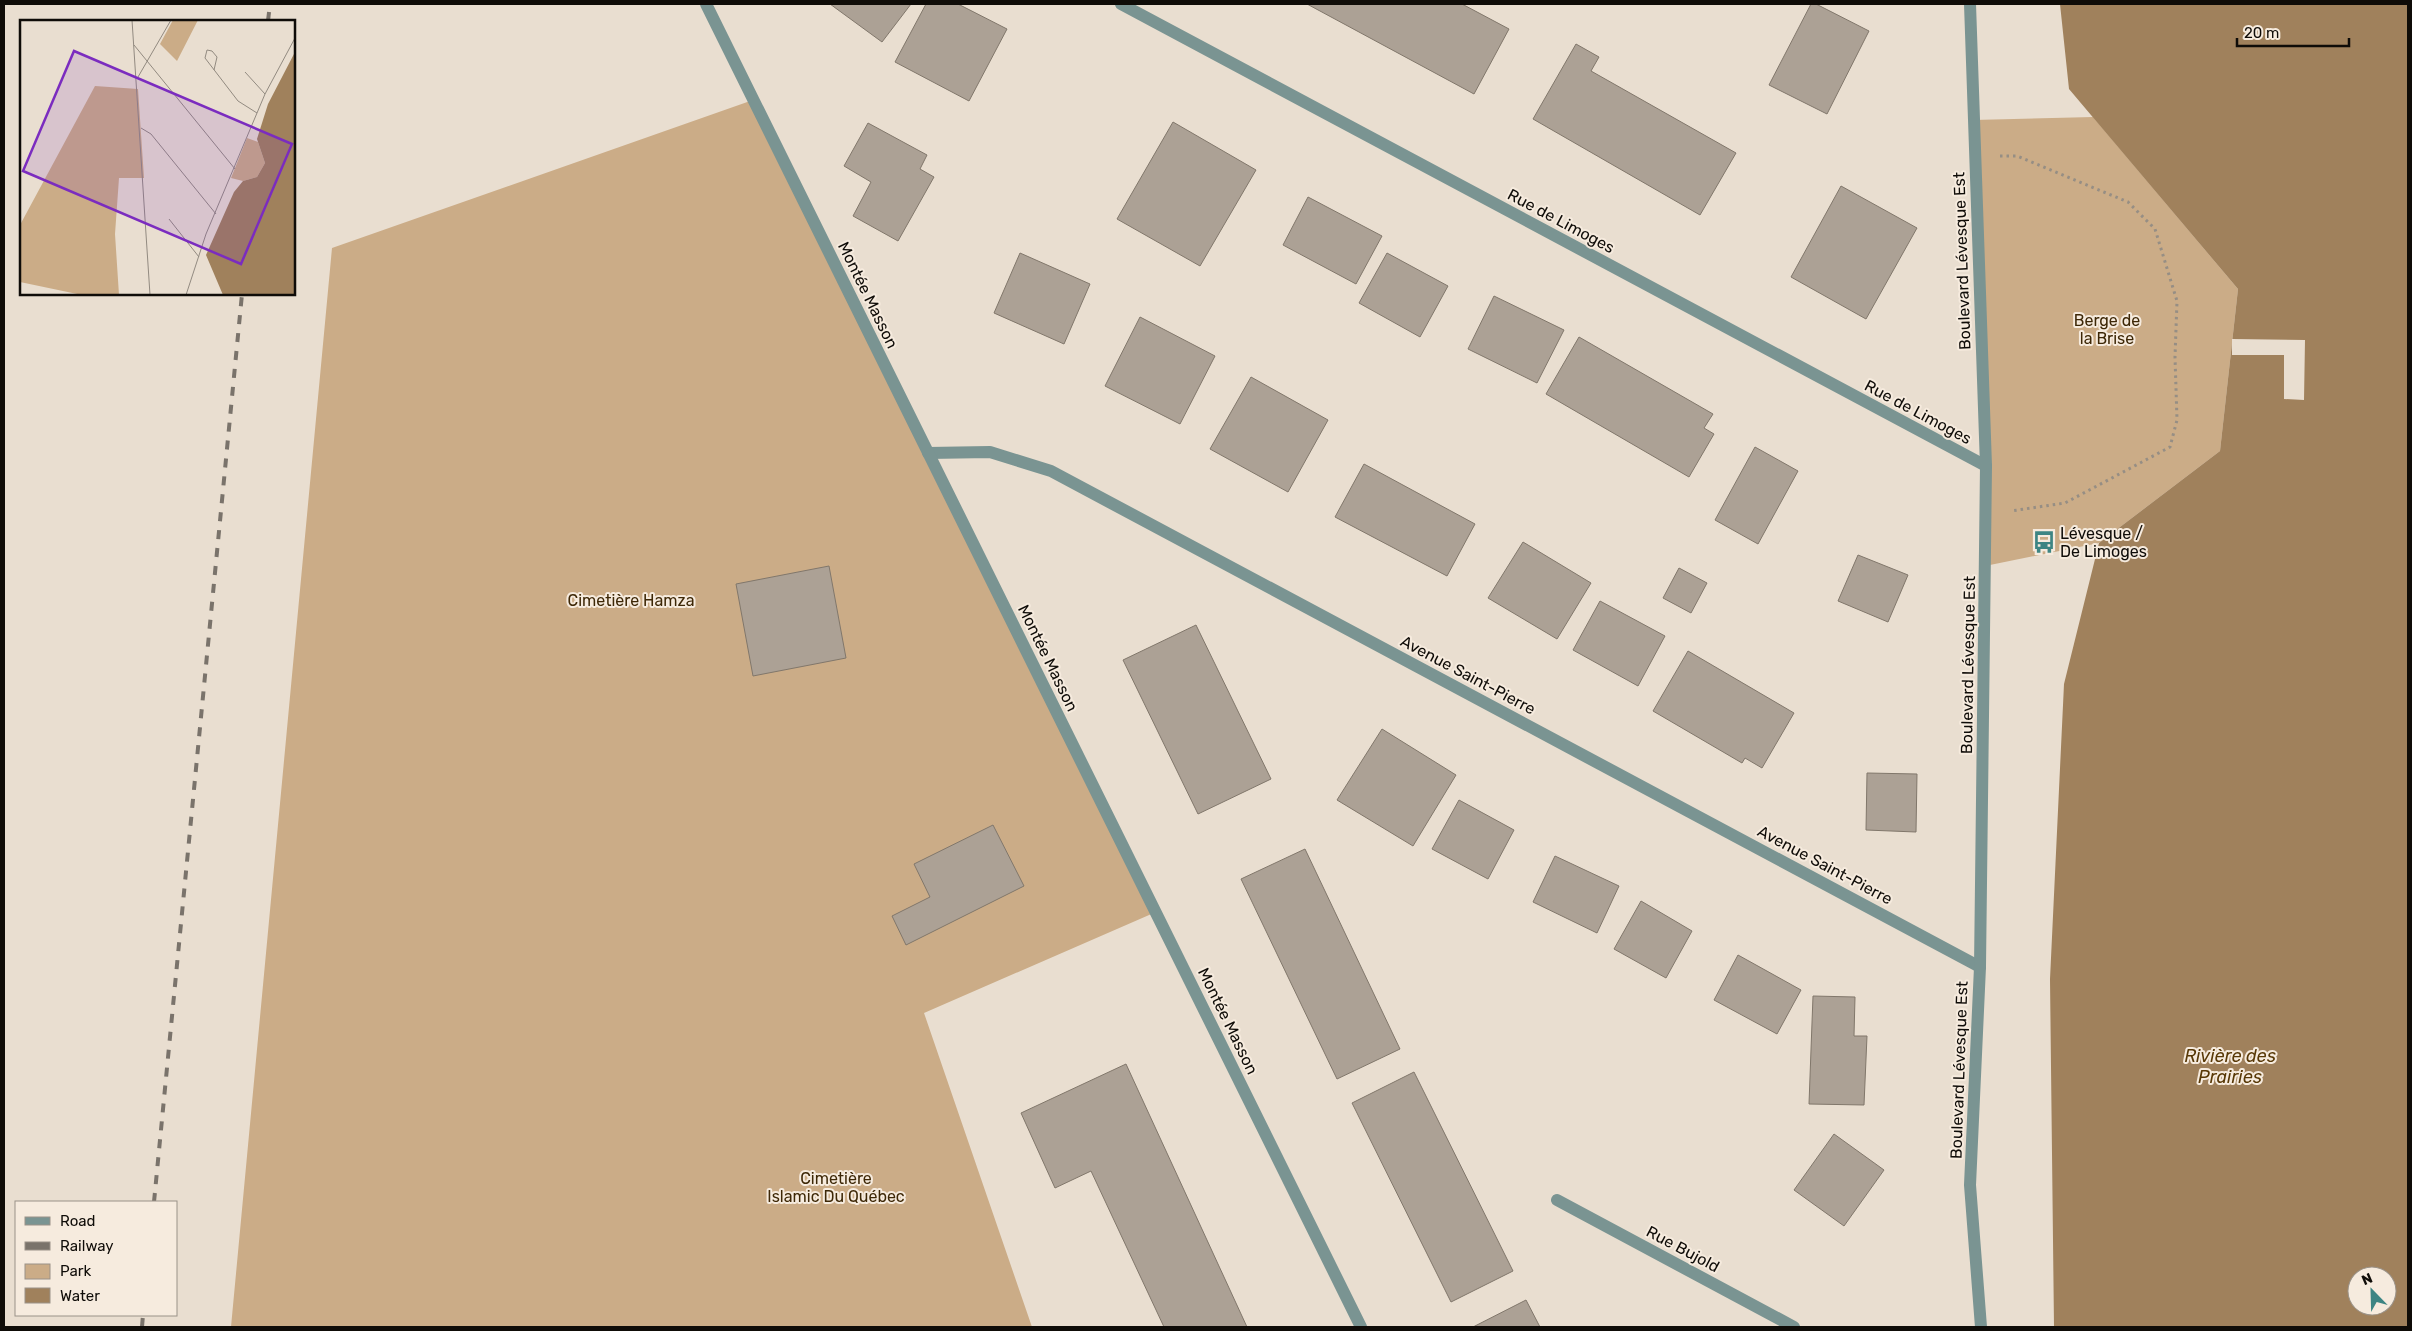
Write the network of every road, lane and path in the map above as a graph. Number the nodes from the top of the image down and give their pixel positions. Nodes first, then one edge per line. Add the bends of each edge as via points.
1 (706, 4) edge
2 (1121, 4) edge
3 (1970, 4) edge
4 (1974, 156) junction
5 (928, 453) junction
6 (1986, 466) junction
7 (1986, 514) junction
8 (1980, 967) junction
9 (1557, 1200) dead end
10 (1361, 1327) edge
11 (1794, 1327) edge
12 (1981, 1327) edge

1 - 5 street, Montée Masson
2 - 6 street, Rue de Limoges
3 - 4 street, Boulevard Lévesque Est
4 - 6 street, Boulevard Lévesque Est
4 - 7 path via 2017,156 2128,202 2156,230 2177,301 2178,420 2170,447 2065,503
5 - 8 street, Avenue Saint-Pierre via 990,452 1051,471
5 - 10 street, Montée Masson
6 - 7 street, Boulevard Lévesque Est
7 - 8 street, Boulevard Lévesque Est
8 - 12 street, Boulevard Lévesque Est via 1970,1185
9 - 11 street, Rue Bujold

